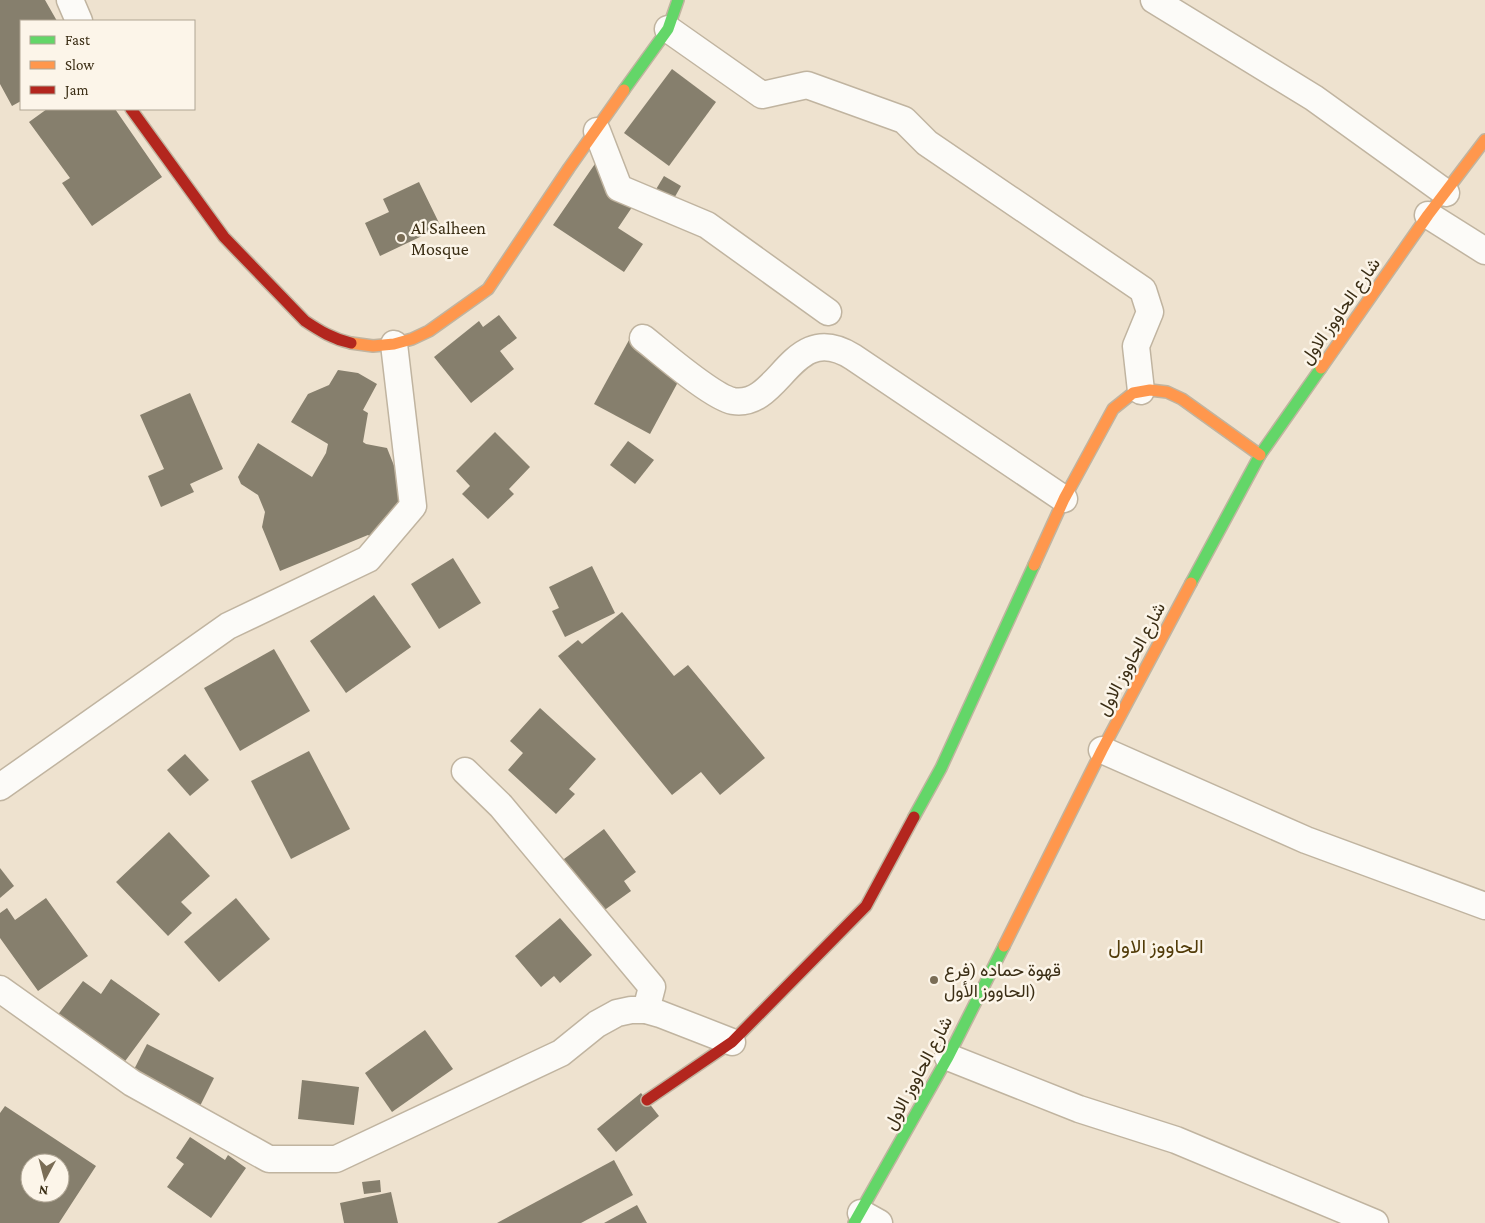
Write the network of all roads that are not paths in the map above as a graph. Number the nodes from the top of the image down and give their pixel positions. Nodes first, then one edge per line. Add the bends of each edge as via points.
1 (70, 0) edge
2 (678, 0) edge
3 (1154, 0) edge
4 (79, 20) edge
5 (668, 29) junction
6 (133, 110) edge
7 (597, 131) junction
8 (1485, 140) edge
9 (1446, 193) junction
10 (1428, 214) junction
11 (1485, 251) edge
12 (828, 312) dead end
13 (642, 338) dead end
14 (394, 344) junction
15 (1141, 391) junction
16 (1260, 455) junction
17 (1064, 499) junction
18 (1102, 750) junction
19 (465, 771) dead end
20 (0, 787) edge
21 (1485, 906) edge
22 (0, 989) edge
23 (646, 1010) junction
24 (732, 1042) junction
25 (948, 1056) junction
26 (647, 1100) dead end
27 (865, 1220) edge
28 (1375, 1223) edge

1 - 4 street
2 - 5 street
3 - 9 street via 1314,98
5 - 7 street
5 - 15 street via 762,95 807,85 904,120 927,143 1143,290 1150,312 1136,346
6 - 14 street via 224,237 305,321 338,340 373,346
7 - 12 street via 619,188 707,225
7 - 14 street via 488,289 429,331
8 - 9 street, شارع الحاووز الاول
9 - 10 street, شارع الحاووز الاول
10 - 11 street
10 - 16 street, شارع الحاووز الاول
13 - 17 street via 715,393 734,401 748,400 761,394 806,352 823,348 840,350
14 - 20 street via 413,506 368,558 228,626
15 - 16 street via 1158,390 1175,395
15 - 17 street via 1113,409
16 - 18 street, شارع الحاووز الاول
17 - 24 street via 941,768 866,906
18 - 21 street via 1306,840
18 - 25 street, شارع الحاووز الاول
19 - 23 street via 501,806 652,987
22 - 23 street via 132,1083 269,1159 336,1159 562,1053 617,1013
23 - 24 street
24 - 26 street
25 - 27 street, شارع الحاووز الاول
25 - 28 street via 1079,1109 1176,1140

